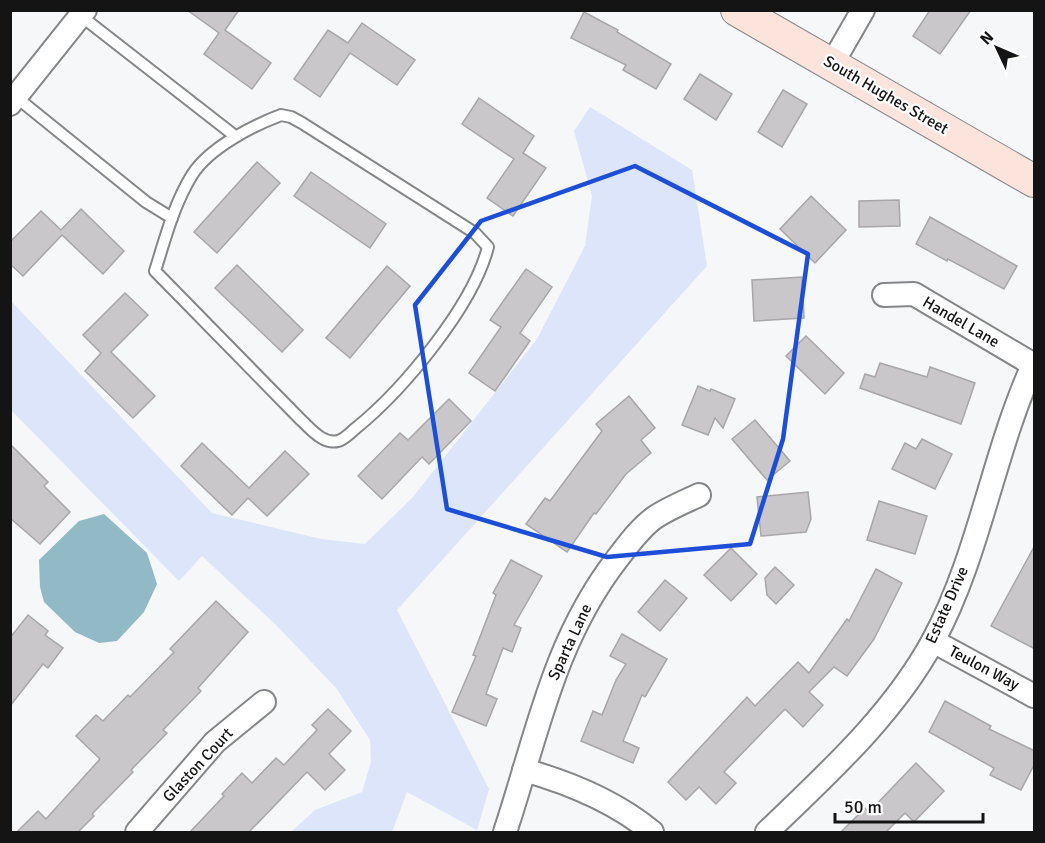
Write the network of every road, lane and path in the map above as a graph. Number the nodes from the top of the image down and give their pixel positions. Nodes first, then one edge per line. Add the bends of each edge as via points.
1 (737, 10) edge
2 (863, 10) edge
3 (83, 14) edge
4 (832, 64) junction
5 (12, 98) edge
6 (235, 136) junction
7 (1035, 181) edge
8 (172, 218) junction
9 (884, 295) dead end
10 (1034, 364) edge
11 (699, 495) dead end
12 (933, 641) junction
13 (1035, 696) edge
14 (264, 702) dead end
15 (524, 770) junction
16 (137, 832) edge
17 (505, 832) edge
18 (652, 832) edge
19 (766, 832) edge

1 - 4 street, South Hughes Street
2 - 4 street
3 - 5 street
3 - 6 lane
4 - 7 street, South Hughes Street
5 - 8 lane
6 - 8 lane via 193,173
6 - 8 lane via 281,116 291,117 474,233 488,247 483,267 453,318 427,352 368,419 340,441 322,439 155,271
9 - 10 street, Handel Lane via 914,294
10 - 12 street, Estate Drive via 967,559
11 - 15 street, Sparta Lane via 649,522 603,579 576,623 558,664
12 - 13 street, Teulon Way
12 - 19 street, Estate Drive via 860,740
14 - 16 street, Glaston Court via 215,742
15 - 17 street, Sparta Lane
15 - 18 street via 598,798

